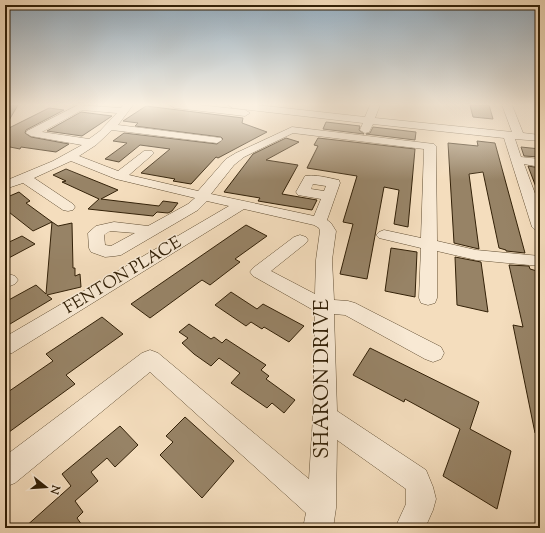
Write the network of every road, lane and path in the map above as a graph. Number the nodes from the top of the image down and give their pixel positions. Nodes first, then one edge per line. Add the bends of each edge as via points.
1 (37, 130) edge
2 (107, 130) edge
3 (140, 130) edge
4 (367, 130) edge
5 (499, 130) edge
6 (499, 130) edge
7 (514, 132) junction
8 (363, 138) junction
9 (540, 138) edge
10 (217, 140) dead end
11 (92, 143) junction
12 (148, 153) dead end
13 (71, 157) junction
14 (516, 160) junction
15 (540, 163) edge
16 (120, 176) junction
17 (25, 178) junction
18 (5, 185) edge
19 (204, 196) junction
20 (329, 196) dead end
21 (536, 203) edge
22 (241, 205) junction
23 (68, 207) dead end
24 (324, 226) junction
25 (540, 227) edge
26 (149, 231) dead end
27 (384, 235) dead end
28 (300, 240) dead end
29 (429, 245) junction
30 (540, 261) edge
31 (428, 298) dead end
32 (323, 307) junction
33 (5, 347) edge
34 (433, 353) dead end
35 (325, 417) junction
36 (5, 472) edge
37 (320, 518) edge
38 (410, 528) edge

1 - 11 street via 31,133
2 - 11 street
3 - 10 street
4 - 8 street
5 - 7 street
6 - 7 street
7 - 9 street
7 - 14 street
8 - 19 street via 304,130 285,132 230,162 206,189
8 - 29 street via 430,146
11 - 13 street
12 - 16 street
13 - 16 street
13 - 17 street
14 - 15 street
14 - 21 street
16 - 19 street
17 - 18 street
17 - 23 street
19 - 22 street
19 - 26 street via 193,207
20 - 24 street, SHARON DRIVE
21 - 25 street
22 - 24 street
22 - 33 street, FENTON PLACE
24 - 32 street, SHARON DRIVE
27 - 29 street
28 - 32 street via 259,272
29 - 30 street via 497,258
29 - 31 street
32 - 34 street via 348,308
32 - 35 street, SHARON DRIVE
35 - 37 street, SHARON DRIVE
35 - 38 street via 416,480 422,491 422,502
36 - 37 street via 150,359

